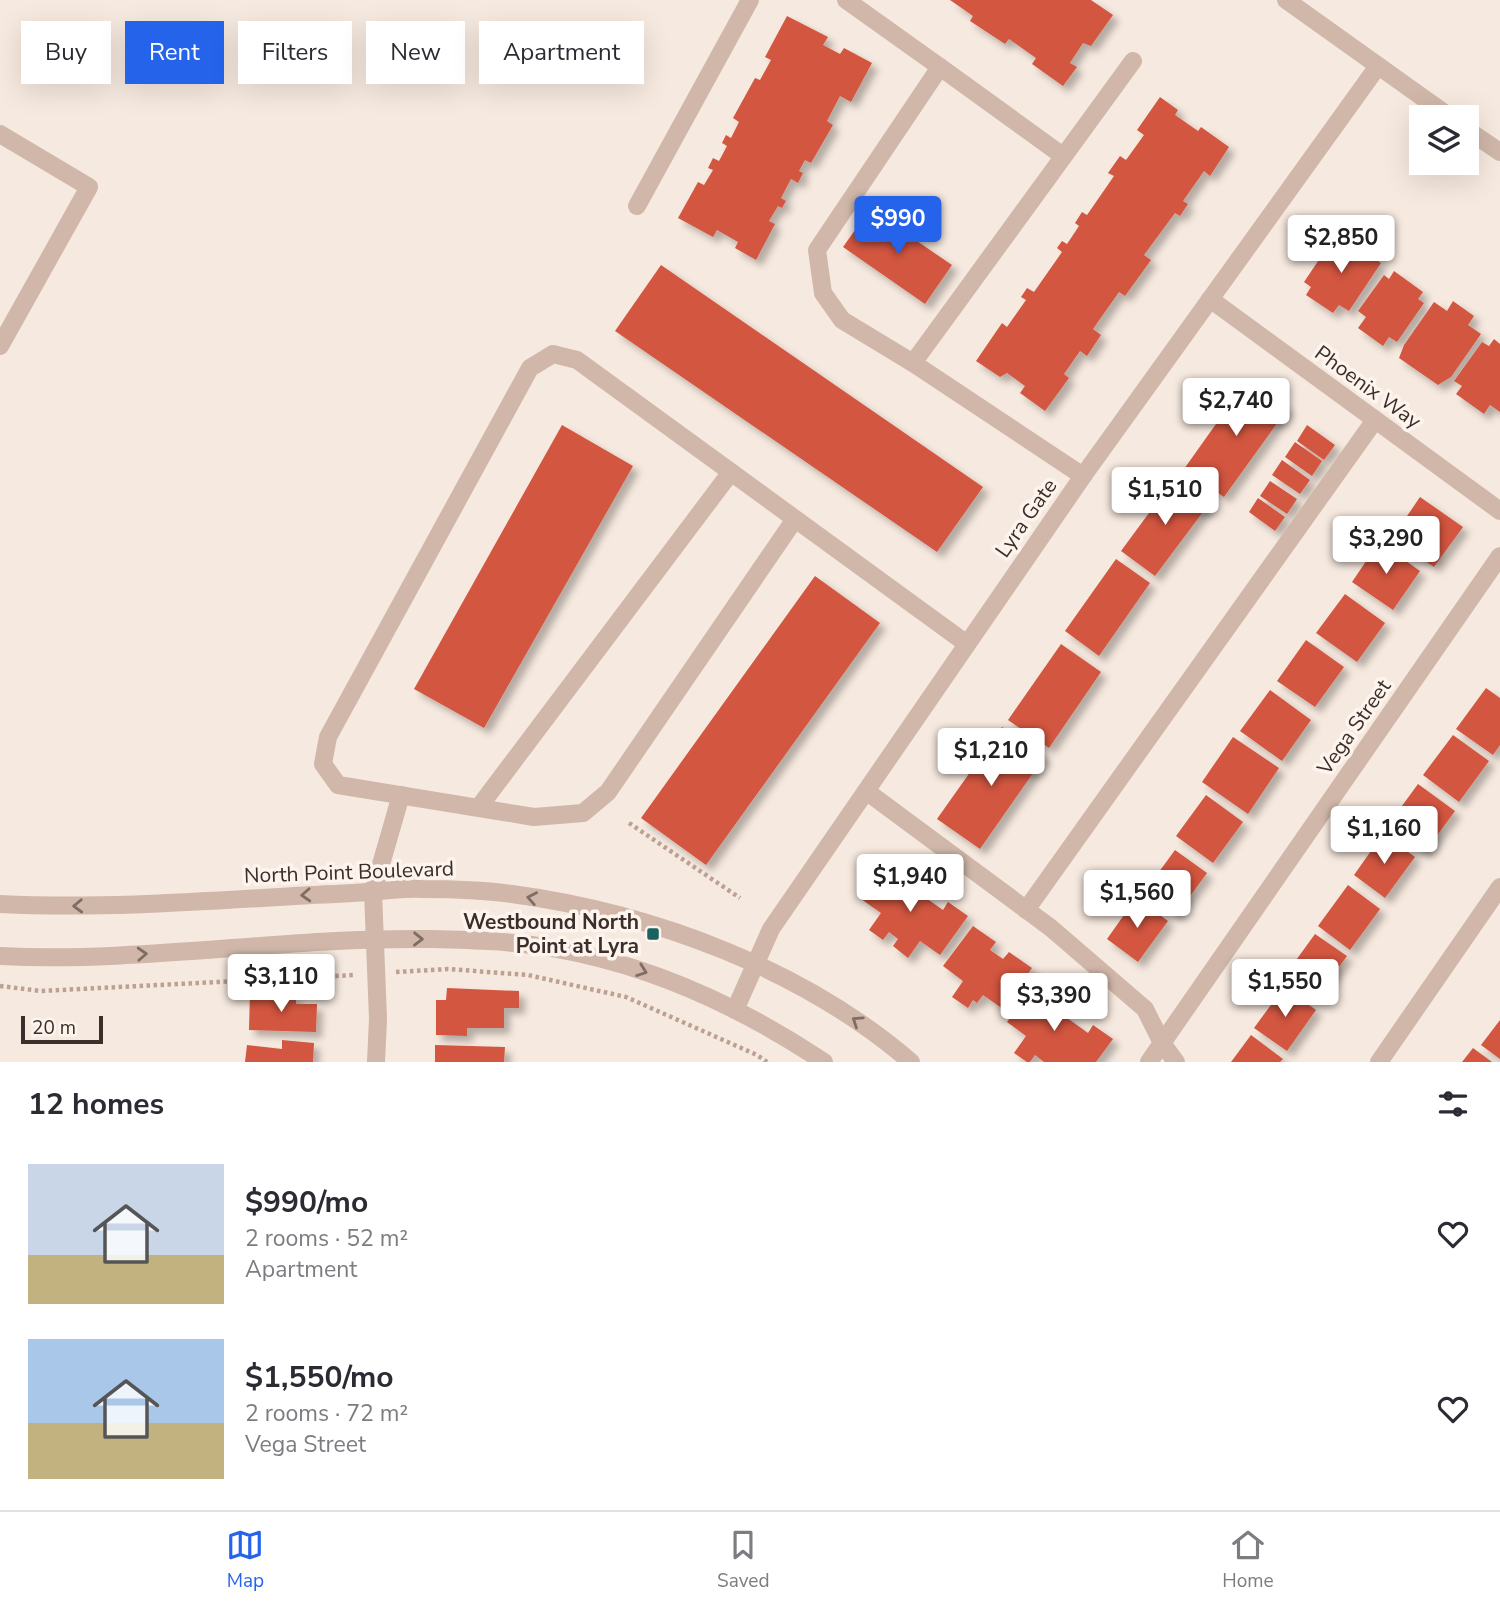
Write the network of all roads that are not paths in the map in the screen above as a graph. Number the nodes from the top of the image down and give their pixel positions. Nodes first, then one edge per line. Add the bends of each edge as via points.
1 (750, 0) edge
2 (846, 0) edge
3 (1286, 0) edge
4 (1133, 61) dead end
5 (1378, 66) junction
6 (940, 67) junction
7 (1433, 105) edge
8 (0, 134) edge
9 (1479, 138) edge
10 (1500, 152) edge
11 (1063, 156) junction
12 (637, 206) dead end
13 (1210, 299) junction
14 (0, 346) edge
15 (913, 363) junction
16 (1375, 420) junction
17 (731, 472) junction
18 (1083, 476) junction
19 (1500, 511) edge
20 (796, 519) junction
21 (1500, 556) edge
22 (967, 644) junction
23 (866, 792) junction
24 (401, 795) junction
25 (479, 807) junction
26 (1500, 887) edge
27 (373, 892) junction
28 (0, 904) edge
29 (1026, 909) junction
30 (376, 939) junction
31 (0, 956) edge
32 (754, 963) junction
33 (735, 1010) junction
34 (1162, 1043) junction
35 (376, 1062) edge
36 (824, 1062) edge
37 (911, 1062) edge
38 (1149, 1062) edge
39 (1176, 1062) edge
40 (1379, 1062) edge

1 - 12 street
2 - 6 street
3 - 5 street
4 - 11 street
5 - 7 street
5 - 13 street, Lyra Gate
6 - 11 street
6 - 15 street via 817,250 822,293 842,320
8 - 14 street via 89,187
9 - 10 street
11 - 15 street
13 - 16 street, Phoenix Way
13 - 18 street, Lyra Gate
15 - 18 street
16 - 19 street, Phoenix Way
16 - 29 street
17 - 20 street
17 - 24 street via 577,360 553,354 530,368 328,737 323,764 338,785
17 - 25 street
18 - 22 street, Lyra Gate
20 - 22 street
20 - 25 street via 608,792 583,813 534,817
21 - 34 street, Vega Street
22 - 23 street, Lyra Gate
23 - 29 street
23 - 32 street, Lyra Gate via 771,929
24 - 25 street
24 - 27 street
26 - 40 street
27 -> 28 street, North Point Boulevard via 142,904
27 - 30 street
32 -> 27 street, North Point Boulevard via 642,921 512,894 420,888
29 - 34 street via 1145,1009
31 -> 30 street via 86,956
30 -> 33 street via 480,940 556,949 621,963
30 - 35 street
32 - 33 street, Lyra Gate
37 -> 32 street, North Point Boulevard via 814,992
33 - 36 street
34 - 38 street, Vega Street
34 - 39 street

